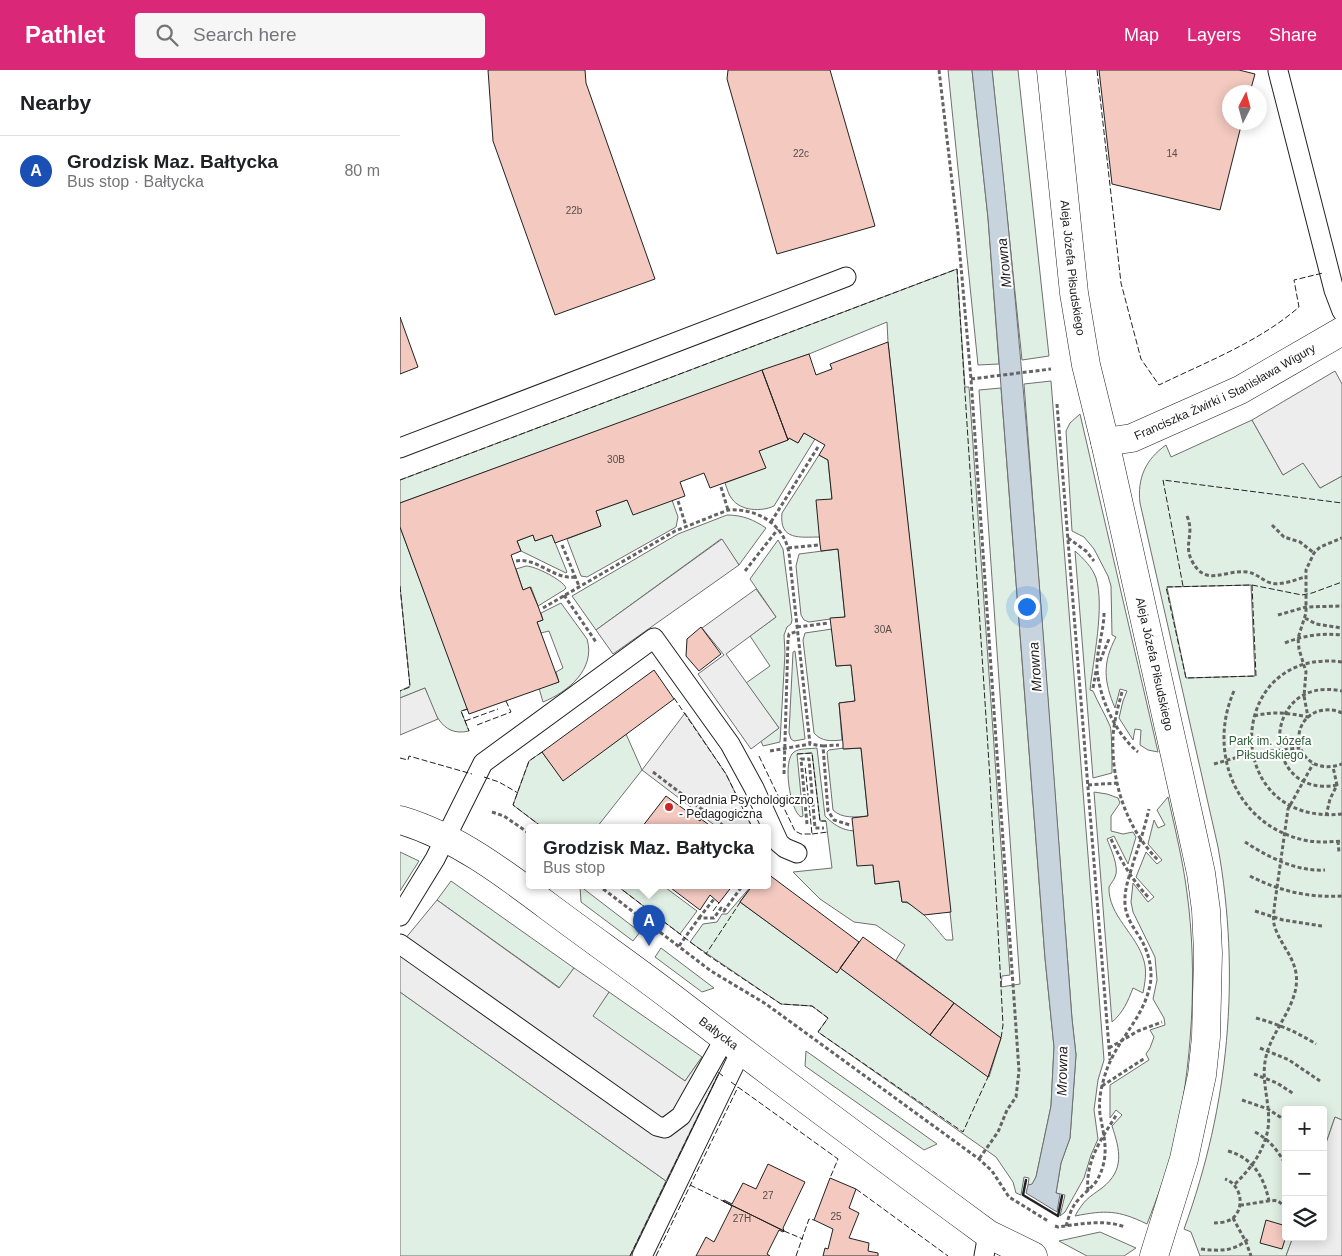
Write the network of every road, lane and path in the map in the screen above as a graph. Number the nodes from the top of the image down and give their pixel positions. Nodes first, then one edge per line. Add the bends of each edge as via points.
1 (939, 70) edge
2 (1051, 70) edge
3 (1278, 71) dead end
4 (846, 277) dead end
5 (1342, 311) edge
6 (1342, 331) edge
7 (1054, 369) dead end
8 (971, 378) junction
9 (1056, 397) dead end
10 (1105, 442) junction
11 (818, 447) dead end
12 (400, 448) edge
13 (721, 488) dead end
14 (678, 501) dead end
15 (728, 510) junction
16 (1187, 516) dead end
17 (771, 522) junction
18 (1272, 525) dead end
19 (686, 526) junction
20 (778, 529) junction
21 (1068, 538) junction
22 (1342, 538) edge
23 (562, 544) dead end
24 (818, 545) dead end
25 (788, 548) junction
26 (1314, 553) junction
27 (516, 561) dead end
28 (1097, 565) dead end
29 (745, 571) dead end
30 (575, 577) junction
31 (1305, 577) junction
32 (579, 586) junction
33 (564, 595) junction
34 (1104, 606) dead end
35 (1342, 606) edge
36 (1306, 607) junction
37 (543, 608) dead end
38 (1278, 615) dead end
39 (1305, 618) junction
40 (829, 623) dead end
41 (1342, 628) edge
42 (798, 629) junction
43 (591, 634) dead end
44 (1342, 635) edge
45 (1298, 638) junction
46 (1109, 639) dead end
47 (1285, 643) dead end
48 (1342, 662) edge
49 (1304, 665) junction
50 (1097, 669) junction
51 (1093, 688) dead end
52 (1234, 691) dead end
53 (1342, 691) edge
54 (1122, 692) dead end
55 (1304, 696) junction
56 (1286, 712) junction
57 (1342, 713) edge
58 (1254, 716) junction
59 (1308, 718) junction
60 (1115, 724) junction
61 (810, 744) junction
62 (823, 746) junction
63 (839, 746) dead end
64 (1300, 748) junction
65 (784, 749) junction
66 (1280, 750) junction
67 (1138, 752) dead end
68 (762, 753) dead end
69 (1252, 753) junction
70 (1225, 761) junction
71 (1313, 764) junction
72 (1342, 764) edge
73 (1208, 766) dead end
74 (1333, 767) junction
75 (653, 772) dead end
76 (1303, 780) junction
77 (784, 781) dead end
78 (1117, 783) junction
79 (1088, 785) junction
80 (1337, 785) junction
81 (1149, 805) dead end
82 (1290, 806) junction
83 (1342, 814) edge
84 (1326, 816) junction
85 (400, 820) edge
86 (721, 824) edge
87 (770, 824) edge
88 (771, 825) edge
89 (850, 825) dead end
90 (802, 827) dead end
91 (824, 828) dead end
92 (1284, 833) junction
93 (446, 838) junction
94 (1111, 839) dead end
95 (1141, 839) junction
96 (1340, 841) edge
97 (1245, 842) dead end
98 (797, 853) dead end
99 (1339, 853) dead end
100 (1158, 860) dead end
101 (1281, 862) junction
102 (1325, 870) dead end
103 (1129, 874) junction
104 (1250, 876) dead end
105 (1278, 888) junction
106 (603, 889) edge
107 (740, 889) edge
108 (1342, 896) edge
109 (1149, 898) dead end
110 (714, 899) dead end
111 (1255, 911) dead end
112 (400, 916) edge
113 (699, 918) junction
114 (1274, 918) junction
115 (1322, 926) dead end
116 (400, 944) edge
117 (679, 946) junction
118 (1256, 1018) dead end
119 (1162, 1022) dead end
120 (1280, 1025) junction
121 (1123, 1039) junction
122 (1316, 1044) dead end
123 (733, 1045) junction
124 (1109, 1048) junction
125 (1260, 1048) dead end
126 (1268, 1050) junction
127 (1145, 1058) dead end
128 (1110, 1060) junction
129 (1254, 1074) dead end
130 (1264, 1077) junction
131 (1320, 1081) dead end
132 (1102, 1086) junction
133 (1294, 1094) dead end
134 (1242, 1100) dead end
135 (1268, 1109) junction
136 (1117, 1114) dead end
137 (1282, 1118) edge
138 (1255, 1132) dead end
139 (1105, 1134) junction
140 (1266, 1138) junction
141 (1228, 1151) dead end
142 (979, 1159) junction
143 (1282, 1159) edge
144 (1253, 1164) junction
145 (1225, 1179) dead end
146 (1235, 1184) junction
147 (1088, 1191) junction
148 (1269, 1201) junction
149 (1240, 1205) junction
150 (1282, 1205) edge
151 (1233, 1218) junction
152 (1214, 1223) dead end
153 (1066, 1226) junction
154 (1128, 1228) dead end
155 (1248, 1240) junction
156 (986, 1245) edge
157 (1201, 1249) dead end
158 (642, 1256) edge
159 (1033, 1256) edge
160 (1154, 1256) edge
161 (1251, 1256) edge

1 - 8 path
2 - 10 street, Aleja Józefa Piłsudskiego via 1074,293 1086,365
3 - 5 lane
4 - 12 lane
6 - 10 street, Franciszka Żwirki i Stanisława Wigury via 1240,390 1132,438
7 - 8 path
8 - 142 path via 1019,1071 1016,1097
9 - 21 path
10 - 160 street, Aleja Józefa Piłsudskiego via 1201,872 1206,910 1208,996 1202,1076 1184,1159
11 - 17 path
13 - 15 path
14 - 19 path
15 - 17 path via 745,511
15 - 19 path
16 - 31 path via 1191,529 1188,553 1204,574 1218,576 1242,571 1278,584
17 - 20 path
18 - 26 path via 1284,537 1300,542
19 - 32 path
20 - 25 path
20 - 29 path
21 - 28 path via 1086,551
21 - 79 path
22 - 26 path via 1327,543
23 - 30 path
24 - 25 path
25 - 42 path
26 - 31 path
27 - 30 path via 524,560 564,578
30 - 32 path
31 - 36 path
32 - 33 path
33 - 37 path
33 - 43 path
34 - 50 path
35 - 36 path
36 - 38 path
36 - 39 path
39 - 41 path via 1316,624
39 - 45 path
40 - 42 path
42 - 61 path
42 - 65 path via 789,634
44 - 45 path
45 - 47 path
45 - 49 path
46 - 50 path
48 - 49 path via 1324,660
49 - 55 path
49 - 58 path via 1278,678 1267,690
50 - 51 path
50 - 60 path via 1105,704
52 - 70 path via 1224,725
53 - 55 path via 1323,689
54 - 60 path
55 - 56 path
55 - 59 path
56 - 58 path
56 - 59 path
56 - 66 path via 1279,730
57 - 59 path via 1321,710
58 - 69 path via 1250,737
59 - 64 path via 1301,728
60 - 67 path via 1128,744
60 - 78 path
61 - 62 path
61 - 65 path
62 - 63 path
62 - 89 path via 828,811 834,820
64 - 66 path
64 - 71 path
65 - 68 path
65 - 77 path
66 - 69 path
66 - 76 path via 1287,766
69 - 70 path
69 - 82 path via 1265,783
70 - 73 path
70 - 92 path via 1246,804
71 - 74 path
71 - 76 path
72 - 74 path
74 - 80 path
75 - 86 path
76 - 80 path via 1315,786
76 - 82 path
78 - 79 path
78 - 95 path via 1124,806
79 - 124 path
80 - 84 path
81 - 95 path
82 - 84 path
82 - 92 path
83 - 84 path
85 - 93 street, Bałtycka
87 - 93 lane via 730,744 654,638 484,763
88 - 98 lane via 779,843
90 - 91 path via 808,828 801,759 809,759 815,828
92 - 96 path via 1303,840
92 - 101 path
93 - 112 lane
93 - 123 street, Bałtycka via 542,901
94 - 103 path
95 - 100 path
95 - 103 path
96 - 99 path
97 - 101 path
101 - 102 path
101 - 105 path
103 - 109 path
103 - 121 path via 1125,891 1127,916 1147,952 1151,975 1146,1001
104 - 105 path
105 - 108 path via 1308,895
105 - 114 path
106 - 117 path
107 - 113 path via 724,912 721,908 714,918
110 - 113 path
111 - 114 path
113 - 117 path
114 - 115 path
114 - 120 path via 1275,928 1296,973 1294,993
116 - 123 lane via 657,1126 665,1128 681,1116
117 - 142 path via 711,971 766,1004
118 - 120 path
119 - 121 path
120 - 122 path
120 - 126 path
121 - 124 path
121 - 128 path
123 - 156 street, Bałtycka
123 - 158 lane
124 - 128 path
125 - 126 path
126 - 130 path
126 - 131 path
127 - 132 path
128 - 132 path
129 - 130 path
130 - 133 path
130 - 135 path
132 - 139 path via 1100,1112
134 - 135 path
135 - 137 path
135 - 140 path
136 - 139 path
138 - 140 path
139 - 147 path via 1089,1168
139 - 147 path via 1103,1164 1096,1184
140 - 143 path
140 - 144 path
141 - 144 path
142 - 153 path via 992,1171 1009,1197 1058,1227
144 - 146 path
144 - 148 path via 1264,1183
145 - 146 path
146 - 149 path
147 - 153 path via 1078,1199
148 - 149 path
148 - 150 path
149 - 151 path
151 - 152 path
151 - 155 path
153 - 154 path via 1097,1222
155 - 157 path via 1224,1251
155 - 161 path
156 - 159 street, Bałtycka

